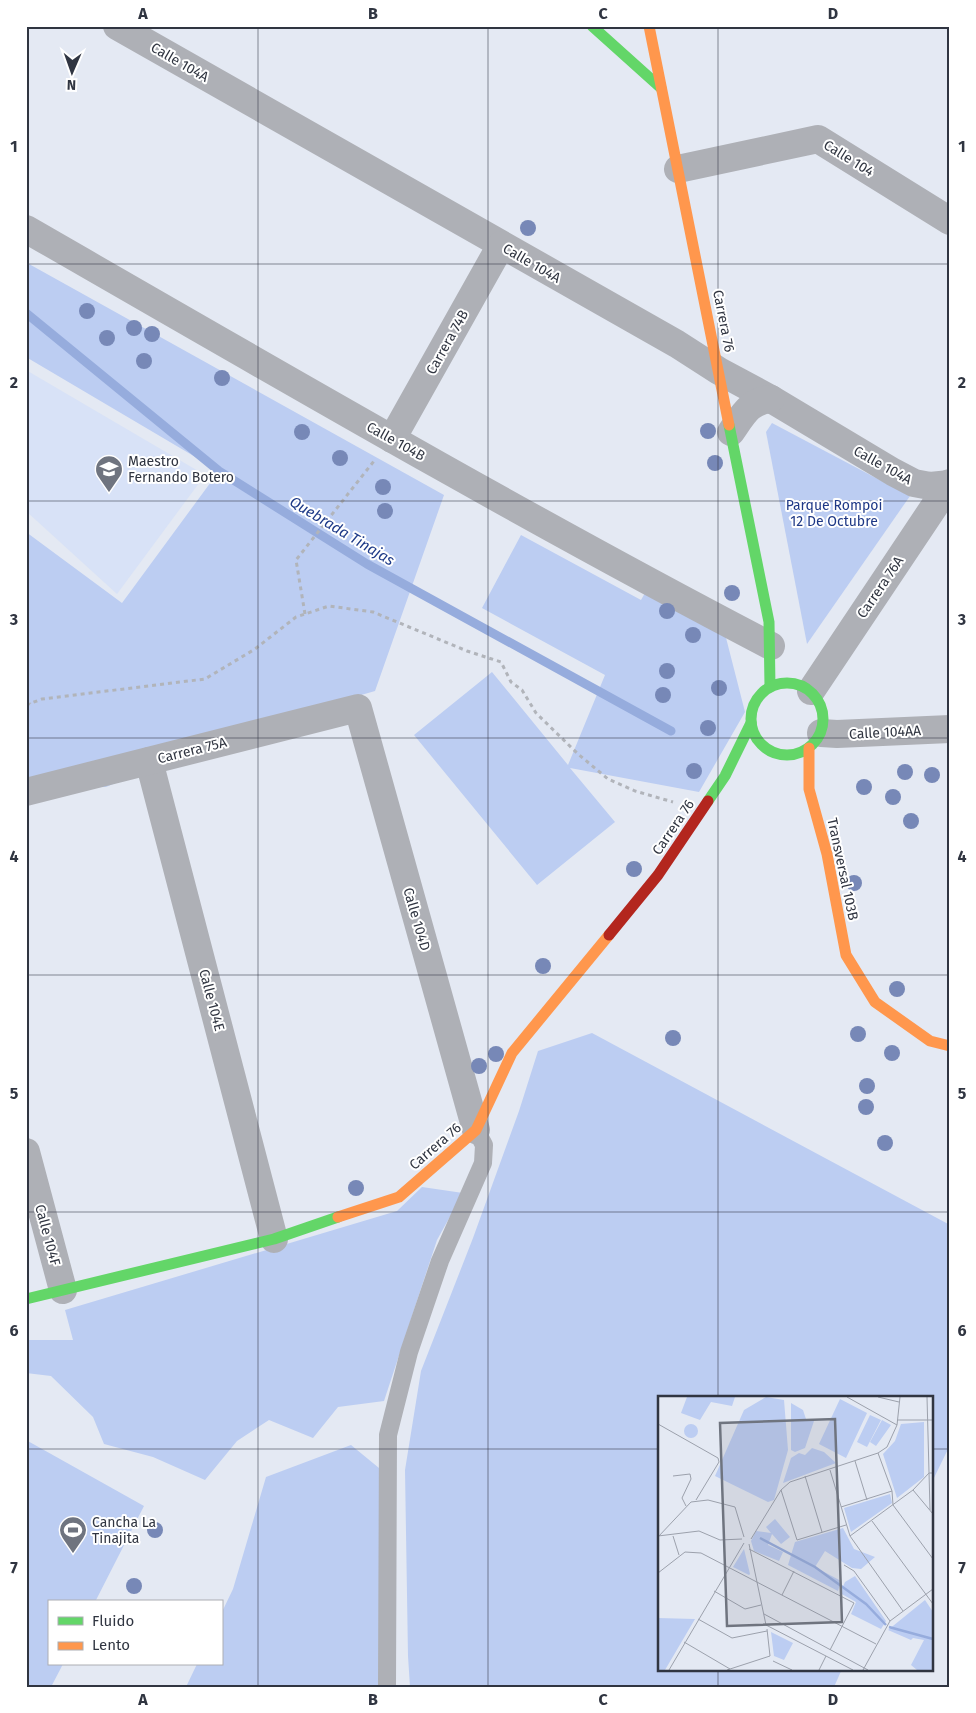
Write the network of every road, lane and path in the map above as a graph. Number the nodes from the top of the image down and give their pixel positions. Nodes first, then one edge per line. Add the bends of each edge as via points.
1 (117, 26) edge
2 (592, 26) edge
3 (649, 26) edge
4 (661, 88) junction
5 (678, 169) junction
6 (950, 221) edge
7 (26, 229) edge
8 (501, 245) junction
9 (719, 371) junction
10 (771, 399) junction
11 (731, 432) junction
12 (392, 439) junction
13 (950, 483) edge
14 (305, 614) dead end
15 (774, 639) junction
16 (801, 683) junction
17 (770, 687) junction
18 (26, 696) edge
19 (30, 704) dead end
20 (358, 708) joint
21 (751, 723) junction
22 (950, 729) edge
23 (815, 740) junction
24 (773, 752) junction
25 (786, 755) junction
26 (757, 760) dead end
27 (149, 761) junction
28 (741, 768) dead end
29 (725, 776) junction
30 (809, 789) junction
31 (26, 792) edge
32 (950, 1046) edge
33 (476, 1130) junction
34 (26, 1152) edge
35 (274, 1239) junction
36 (63, 1290) junction
37 (26, 1299) edge
38 (387, 1687) edge

1 - 8 street, Calle 104A
2 - 4 main road
3 - 4 main road, Carrera 76
4 - 5 main road, Carrera 76
5 - 6 street, Calle 104 via 818,139
5 - 9 main road, Carrera 76
7 - 12 street, Calle 104B
8 - 9 street, Calle 104A
8 - 12 street, Carrera 74B
9 - 10 street, Calle 104A
9 - 11 main road, Carrera 76
10 - 11 street via 760,400 749,408
10 - 13 street, Calle 104A via 914,483 930,486
11 - 15 main road, Carrera 76
12 - 14 path via 296,560
12 - 15 street, Calle 104B via 618,565
13 - 16 street, Carrera 76A
15 - 17 main road, Carrera 76
16 - 17 main road via 778,683
16 - 23 main road via 816,696 823,710 824,718
17 - 21 main road via 755,702
18 - 19 path
20 - 27 street, Carrera 75A
20 - 33 street, Calle 104D
21 - 24 main road via 758,740
21 - 29 main road, Carrera 76
22 - 23 street, Calle 104AA via 837,734
23 - 25 main road via 794,754
23 - 30 main road, Transversal 103B
24 - 25 main road
24 - 26 main road
25 - 30 main road, Transversal 103B
27 - 31 street, Carrera 75A
27 - 35 street, Calle 104E
28 - 29 main road, Carrera 76
29 - 33 main road, Carrera 76 via 658,875 512,1053
30 - 32 main road, Transversal 103B via 827,854 846,955 876,1002 930,1040
33 - 35 main road, Carrera 76 via 399,1197
33 - 38 lane via 484,1145 483,1163 440,1260 409,1352 388,1435
34 - 36 street, Calle 104F
35 - 36 main road, Carrera 76
36 - 37 main road, Carrera 76

